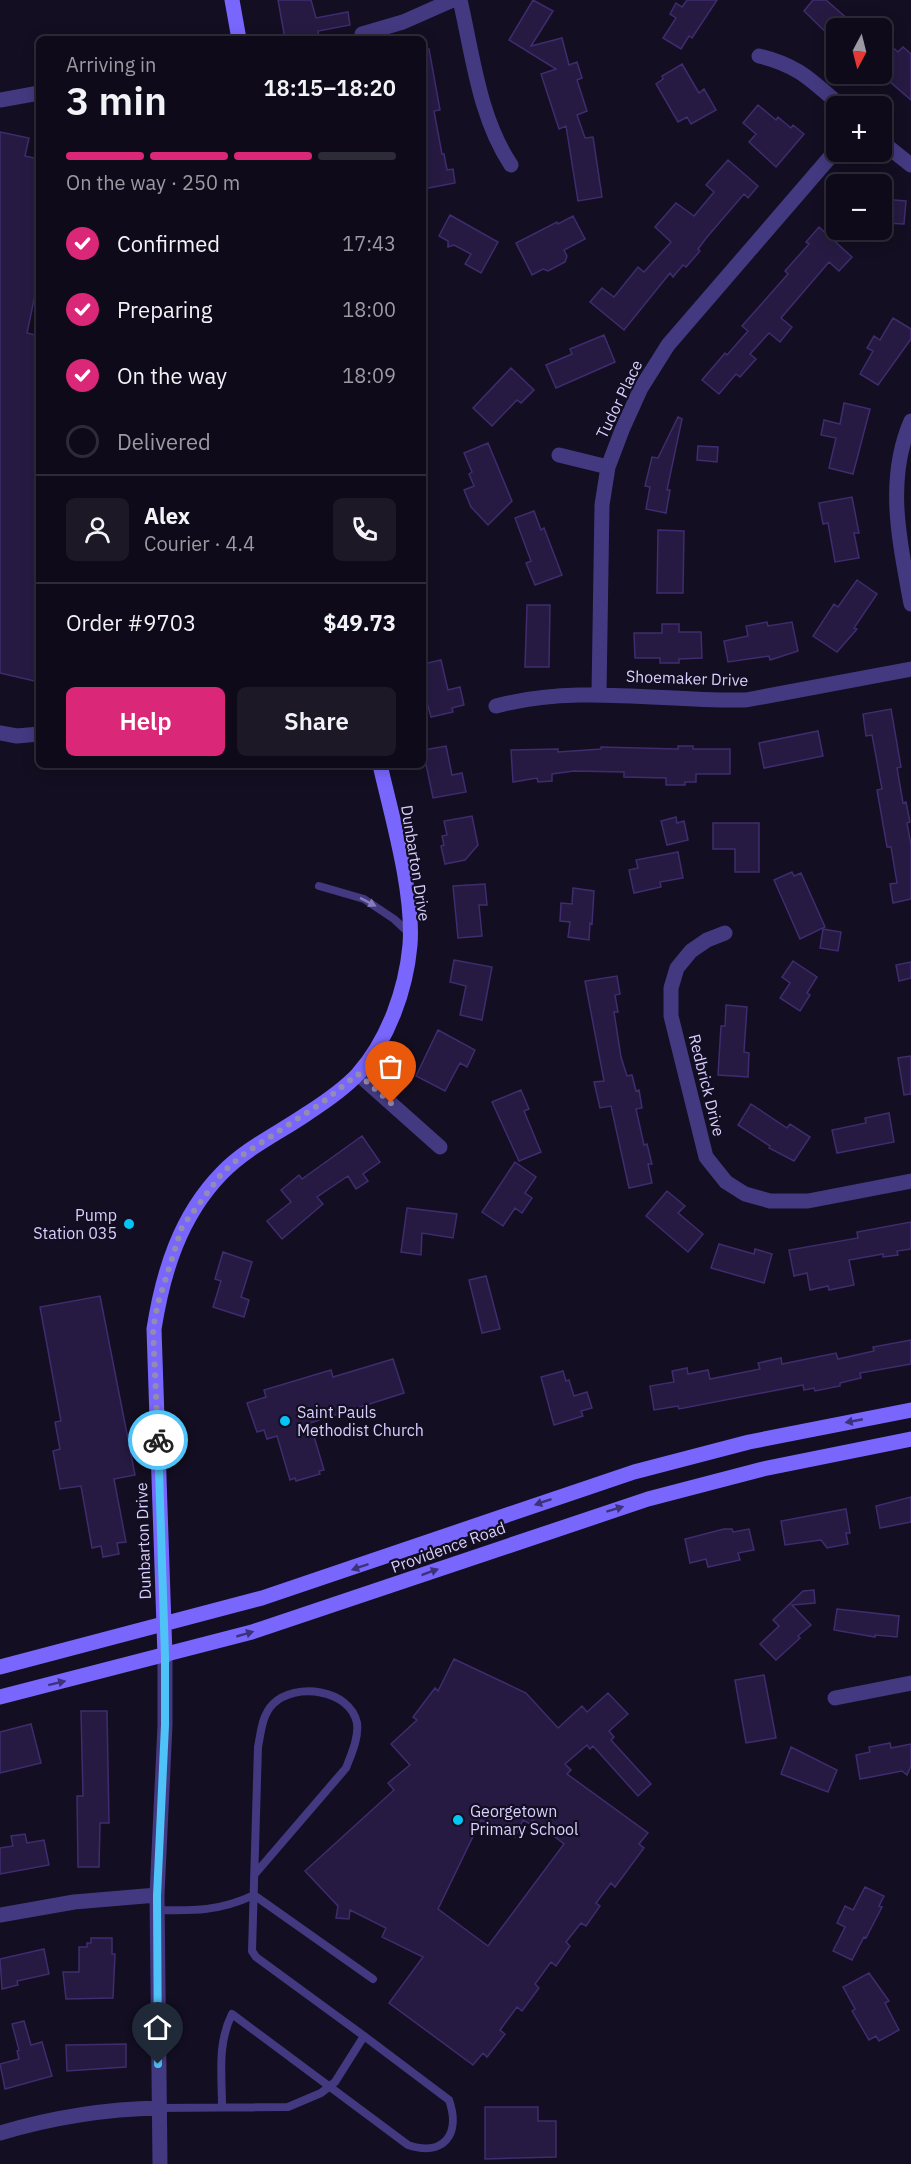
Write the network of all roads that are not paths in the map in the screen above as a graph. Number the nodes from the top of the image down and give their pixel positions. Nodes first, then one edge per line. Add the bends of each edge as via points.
1 (232, 0) edge
2 (453, 0) edge
3 (460, 0) edge
4 (362, 34) dead end
5 (238, 36) edge
6 (759, 56) dead end
7 (36, 94) edge
8 (830, 96) edge
9 (0, 100) edge
10 (892, 149) edge
11 (826, 162) edge
12 (511, 165) dead end
13 (911, 165) edge
14 (911, 421) edge
15 (559, 454) dead end
16 (608, 467) junction
17 (911, 604) edge
18 (911, 669) edge
19 (599, 693) junction
20 (496, 706) dead end
21 (0, 733) edge
22 (36, 734) edge
23 (381, 768) edge
24 (319, 886) dead end
25 (409, 933) junction
26 (725, 933) dead end
27 (358, 1074) junction
28 (440, 1148) dead end
29 (911, 1181) edge
30 (911, 1410) edge
31 (911, 1439) edge
32 (164, 1626) junction
33 (165, 1656) junction
34 (0, 1667) edge
35 (911, 1683) edge
36 (0, 1697) edge
37 (835, 1698) dead end
38 (255, 1874) junction
39 (254, 1895) junction
40 (157, 1903) junction
41 (0, 1915) edge
42 (373, 1979) dead end
43 (364, 2036) junction
44 (328, 2087) junction
45 (222, 2107) junction
46 (159, 2108) junction
47 (0, 2133) edge
48 (160, 2164) edge

1 - 5 main road
2 - 4 street via 403,22
3 - 12 street via 488,122
6 - 8 street via 800,70
7 - 9 street
10 - 13 street
11 - 16 street, Tudor Place via 668,345 641,388
14 - 17 street via 899,469 896,512
15 - 16 street
16 - 19 street, Tudor Place via 600,537
18 - 19 street, Shoemaker Drive via 746,700
19 - 20 street, Shoemaker Drive via 516,700
21 - 22 street
23 - 25 main road, Dunbarton Drive via 399,848
24 -> 25 lane via 364,899
25 - 27 main road, Dunbarton Drive via 403,982 393,1015
26 - 29 street, Redbrick Drive via 691,951 676,969 671,988 671,1016 706,1157 726,1182 745,1194 770,1201 808,1201
27 - 28 street
27 - 32 main road, Dunbarton Drive via 222,1173 182,1227 172,1254 153,1329
30 -> 32 main road, Providence Road via 749,1442 634,1472 323,1580
33 -> 31 main road, Providence Road via 309,1614 648,1499 763,1469
32 - 33 main road, Dunbarton Drive
32 - 34 main road, Providence Road
36 -> 33 main road, Providence Road
33 - 40 street, Dunbarton Drive
35 - 37 street
38 - 38 lane via 258,1747 263,1721 272,1704 287,1695 311,1691 328,1694 347,1704 357,1723 354,1748 346,1768
38 - 39 lane
39 - 40 lane via 231,1906 195,1911
39 - 42 lane
39 - 43 lane via 252,1951 256,1958
40 - 41 street via 74,1902
40 - 46 street, Dunbarton Drive
43 - 44 lane
43 - 44 lane via 449,2100 453,2125 447,2141 434,2149 408,2145
44 - 45 lane via 288,2107
44 - 45 lane via 232,2014 221,2042
45 - 46 lane
46 - 47 street via 102,2110
46 - 48 street, Dunbarton Drive

